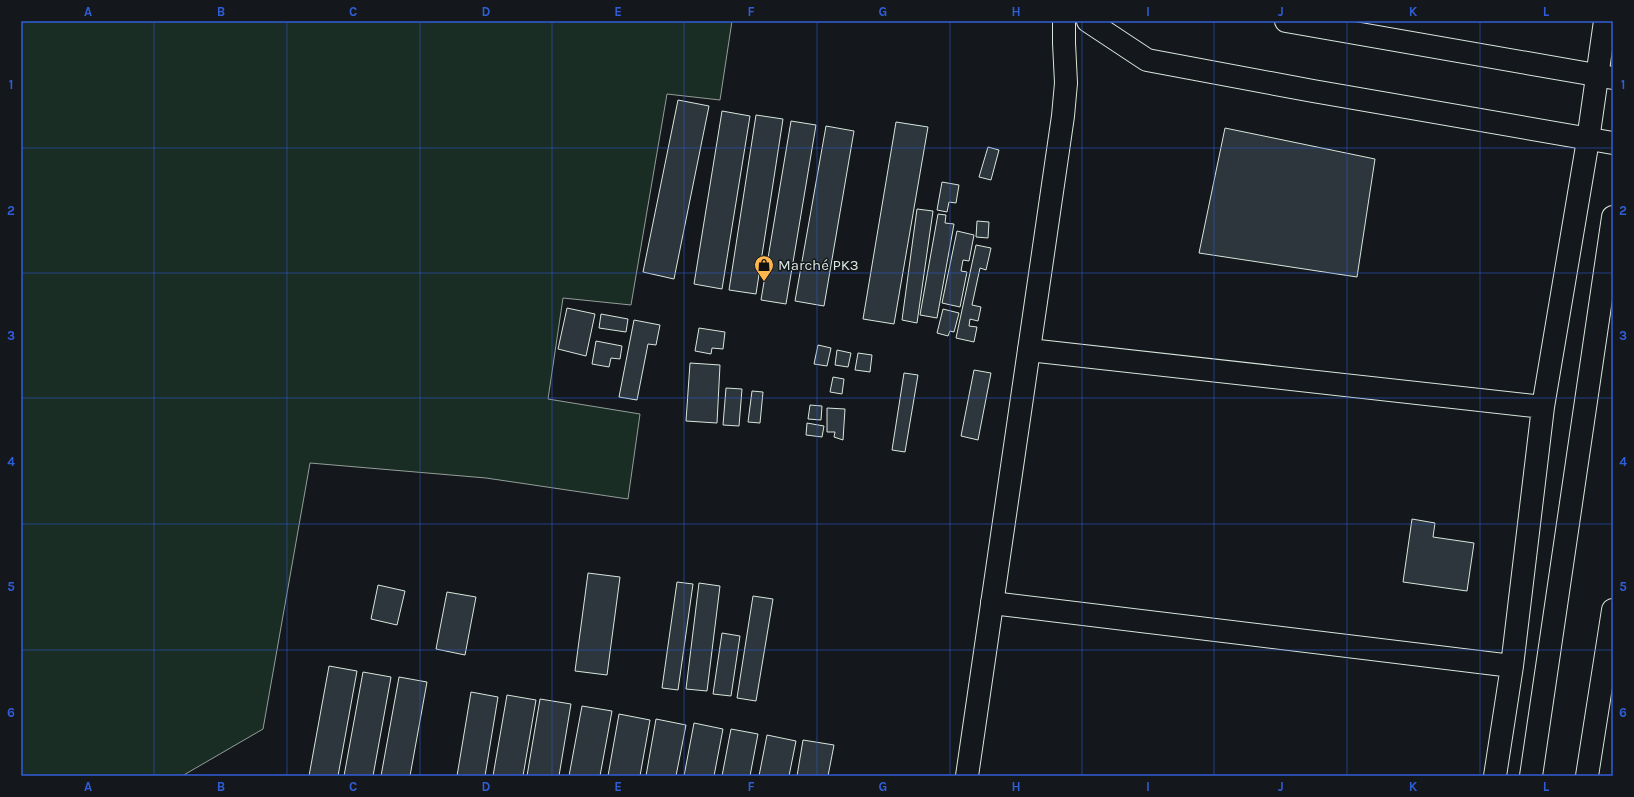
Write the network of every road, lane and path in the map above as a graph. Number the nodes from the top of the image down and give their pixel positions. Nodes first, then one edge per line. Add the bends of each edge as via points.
1 (1064, 21) edge
2 (1088, 21) edge
3 (1286, 21) edge
4 (1605, 21) edge
5 (1319, 24) edge
6 (1605, 77) edge
7 (1588, 140) junction
8 (1613, 143) edge
9 (1613, 217) edge
10 (1029, 350) junction
11 (1543, 407) junction
12 (992, 603) junction
13 (1613, 610) edge
14 (1512, 666) junction
15 (967, 776) edge
16 (1495, 776) edge
17 (1531, 776) edge
18 (1587, 776) edge

1 - 10 street via 1066,83 1063,116
2 - 7 street via 1147,60
3 - 5 street
4 - 6 street
5 - 6 street
6 - 7 street
7 - 8 street
7 - 11 street
9 - 17 street
10 - 11 street
10 - 12 street
11 - 14 street
12 - 14 street
12 - 15 street
13 - 18 street
14 - 16 street

